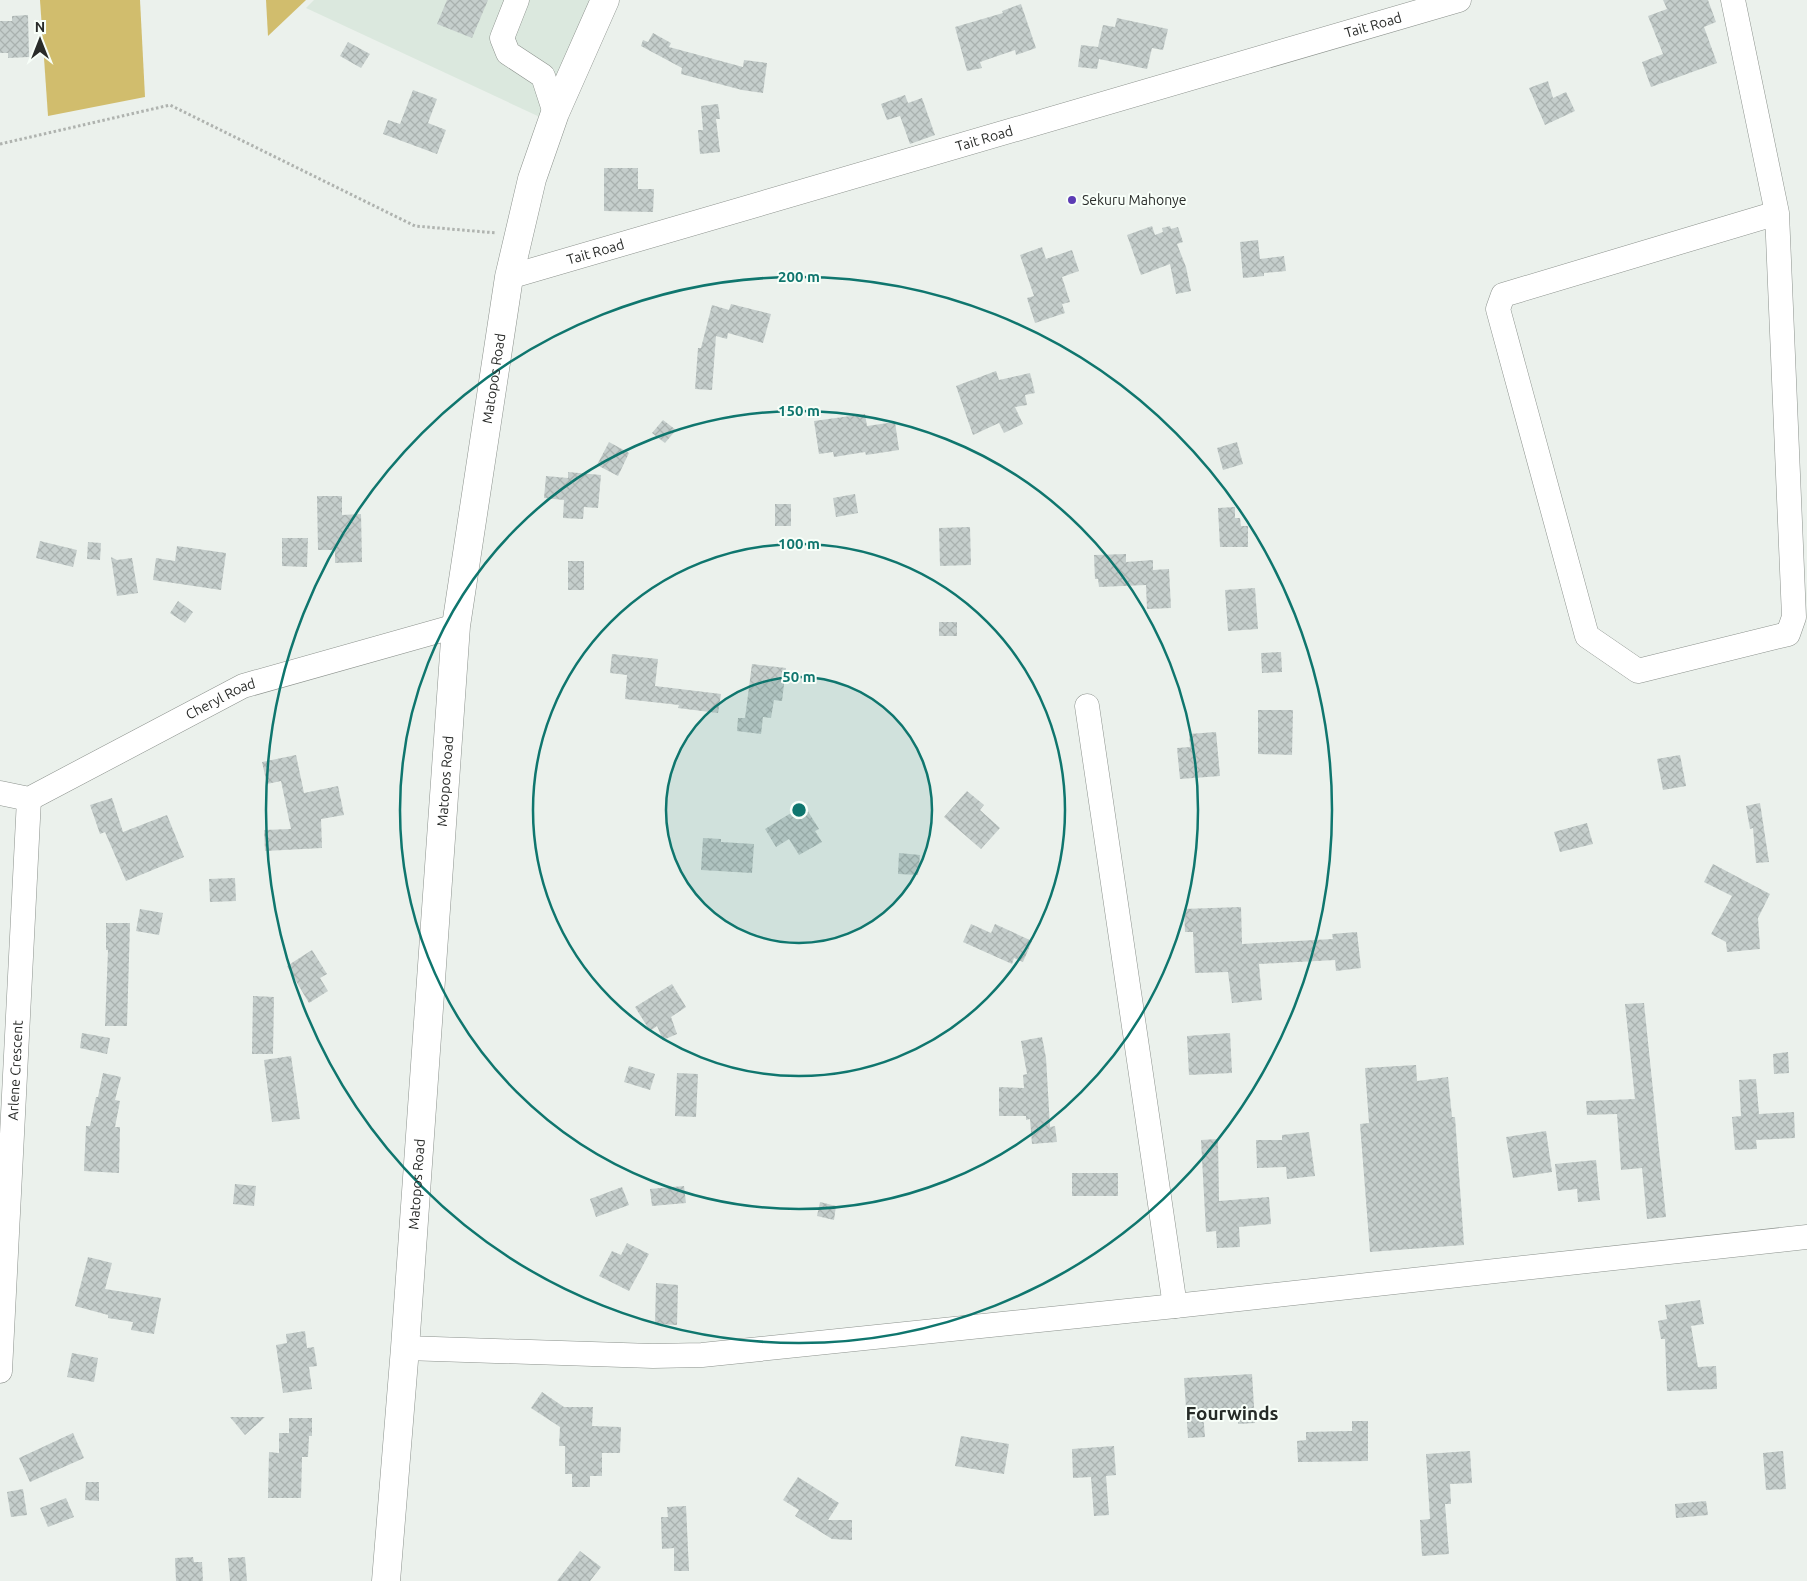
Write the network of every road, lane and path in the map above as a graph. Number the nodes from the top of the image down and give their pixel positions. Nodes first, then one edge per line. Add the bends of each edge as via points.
1 (517, 0) edge
2 (605, 0) edge
3 (1459, 0) edge
4 (1733, 0) edge
5 (555, 113) junction
6 (0, 144) edge
7 (1777, 213) junction
8 (519, 235) junction
9 (509, 277) junction
10 (456, 626) junction
11 (1087, 706) dead end
12 (0, 793) edge
13 (29, 799) junction
14 (1807, 1236) edge
15 (1175, 1306) junction
16 (405, 1348) junction
17 (0, 1371) edge
18 (386, 1581) edge

1 - 5 street via 502,38 508,52 543,76
2 - 5 main road, Matopos Road
3 - 9 street, Tait Road
4 - 7 street
5 - 8 main road, Matopos Road via 532,179
6 - 8 path via 170,105 415,226
7 - 7 street via 1794,617 1788,634 1638,671 1587,636 1498,309 1503,295
8 - 9 main road, Matopos Road
9 - 10 main road, Matopos Road
10 - 13 street, Cheryl Road via 243,686
10 - 16 main road, Matopos Road
11 - 15 street
12 - 13 street
13 - 17 street, Arlene Crescent
14 - 15 street
15 - 16 street via 702,1355
16 - 18 main road, Matopos Road

